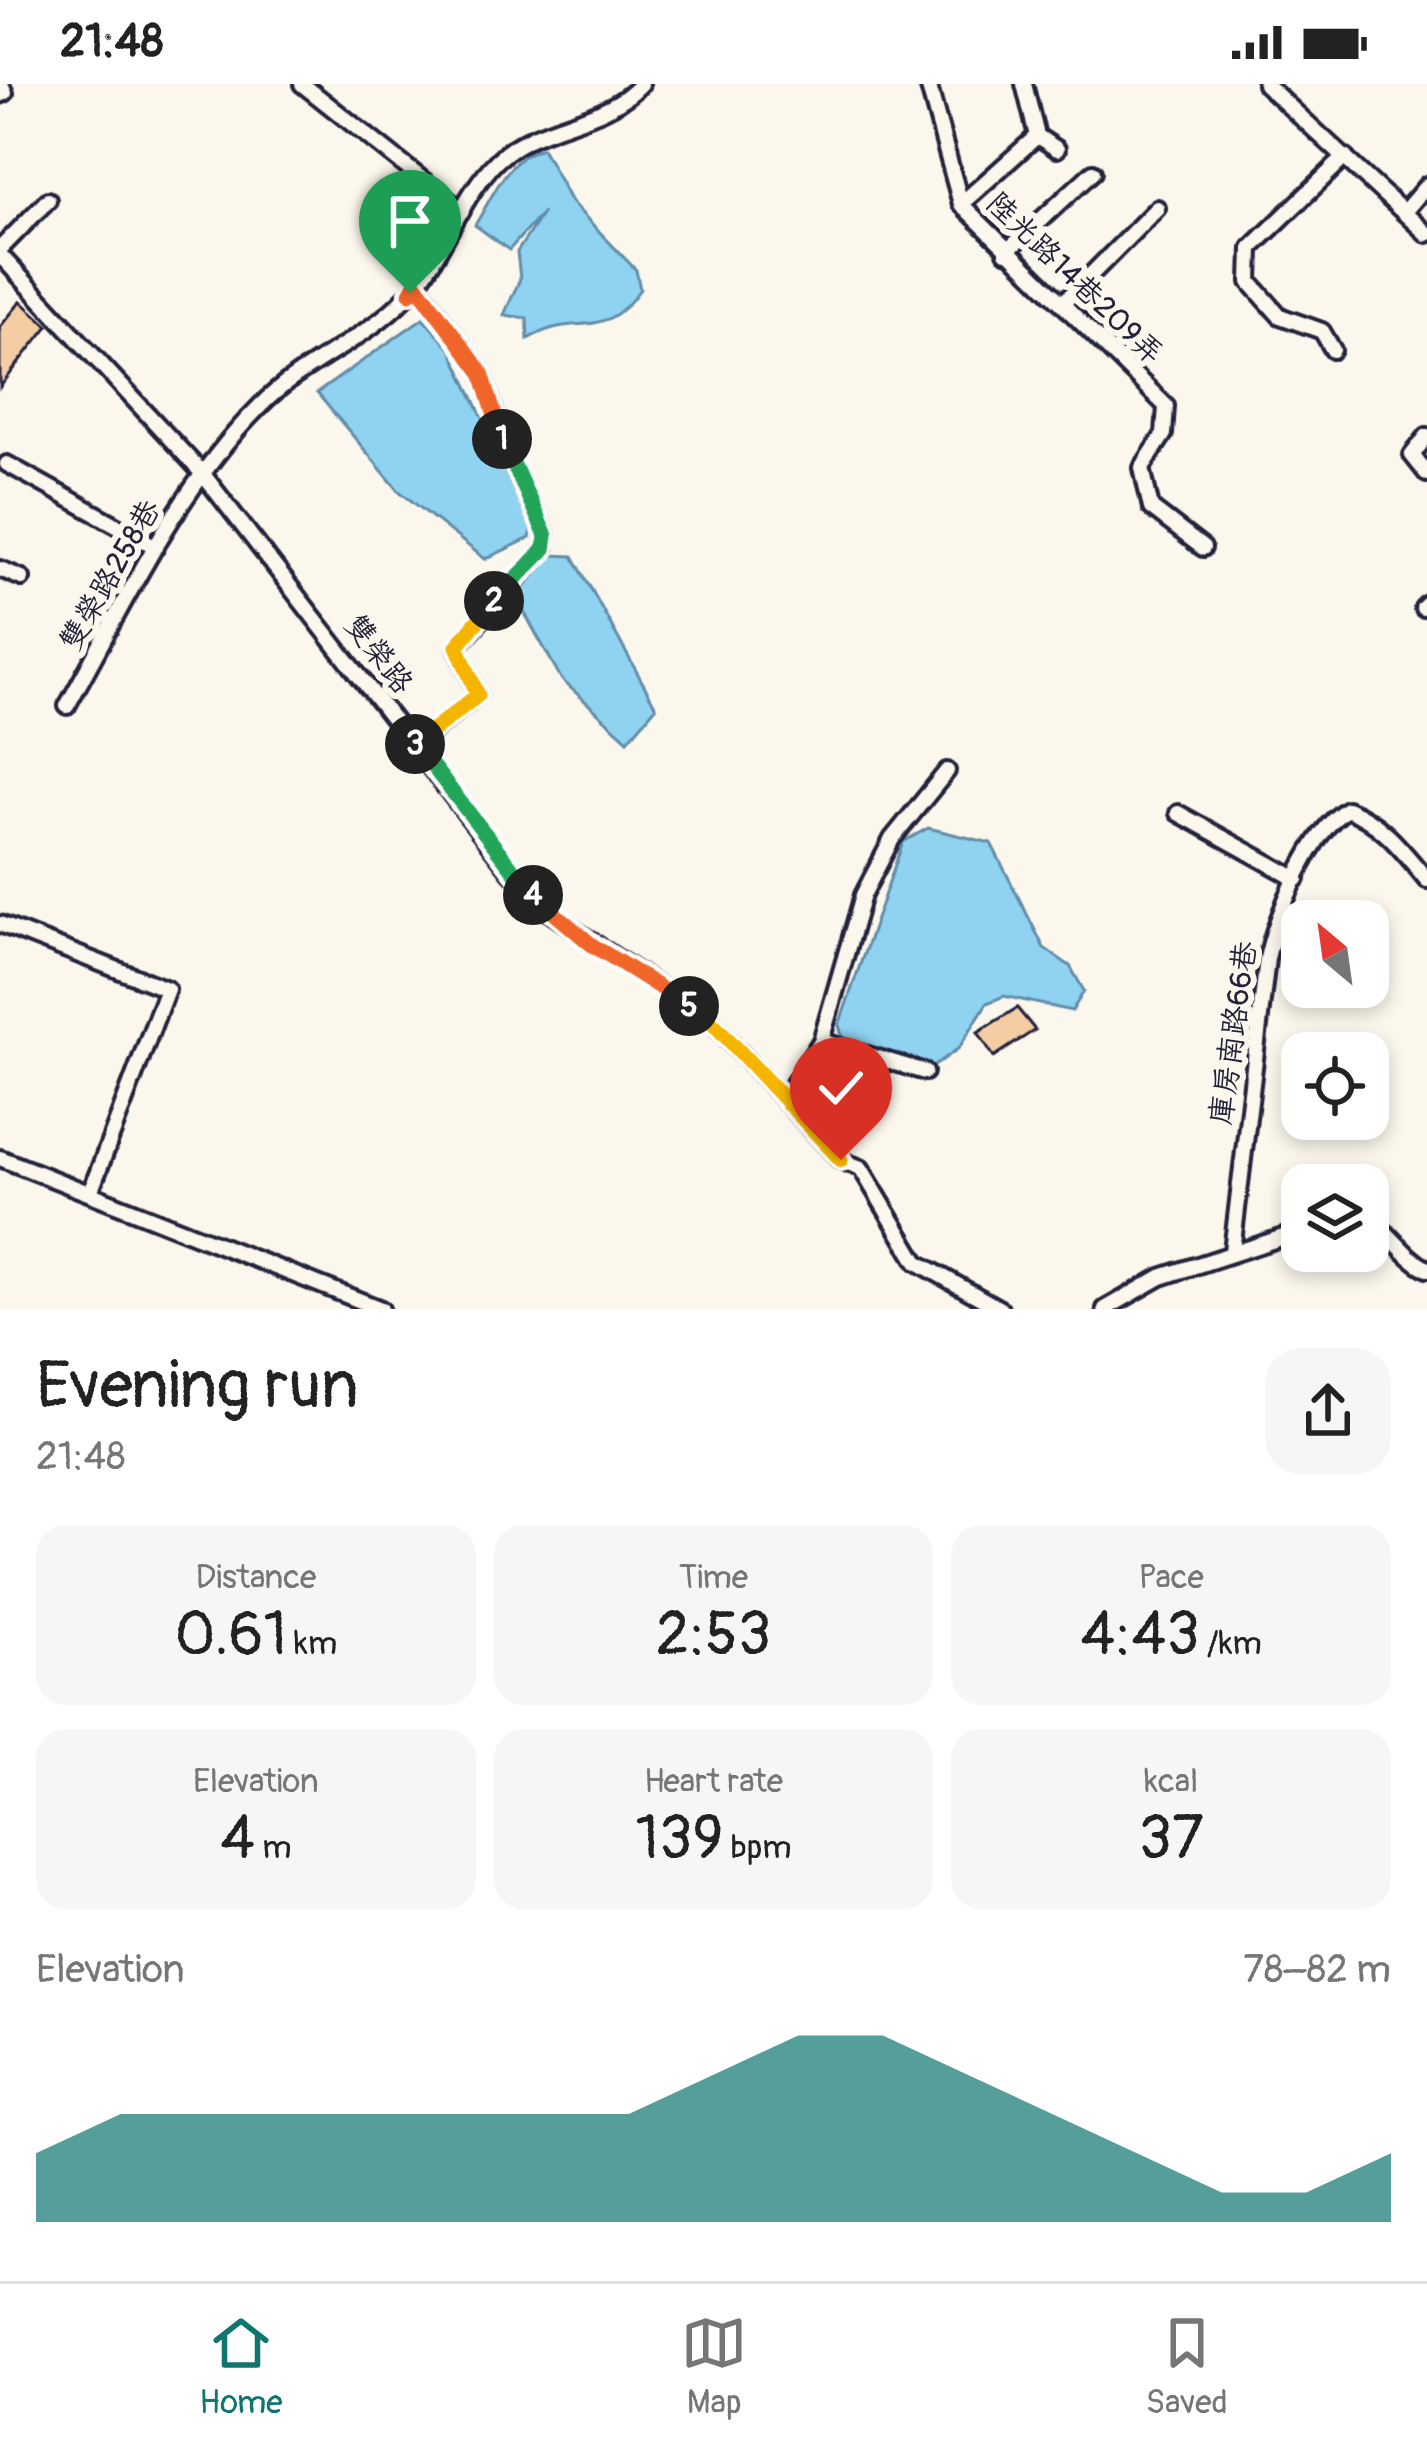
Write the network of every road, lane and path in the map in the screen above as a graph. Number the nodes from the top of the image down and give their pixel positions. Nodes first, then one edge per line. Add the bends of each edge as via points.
1 (1, 84) edge
2 (302, 84) edge
3 (641, 84) edge
4 (928, 84) edge
5 (1024, 84) edge
6 (1265, 84) edge
7 (0, 95) edge
8 (1036, 136) junction
9 (1057, 149) dead end
10 (1345, 157) junction
11 (1093, 172) dead end
12 (1427, 185) edge
13 (49, 200) dead end
14 (961, 204) junction
15 (1157, 208) dead end
16 (462, 211) junction
17 (1404, 212) junction
18 (1427, 235) edge
19 (0, 252) edge
20 (1006, 252) junction
21 (416, 284) junction
22 (1064, 302) junction
23 (1334, 350) dead end
24 (1427, 436) edge
25 (7, 464) dead end
26 (202, 472) junction
27 (1427, 474) edge
28 (156, 547) junction
29 (1203, 548) dead end
30 (0, 568) edge
31 (22, 578) dead end
32 (67, 706) dead end
33 (416, 745) junction
34 (947, 771) dead end
35 (1178, 813) dead end
36 (1297, 879) junction
37 (1427, 880) edge
38 (0, 924) edge
39 (821, 1041) junction
40 (925, 1072) dead end
41 (784, 1099) junction
42 (0, 1158) edge
43 (89, 1193) junction
44 (1281, 1237) edge
45 (1389, 1240) edge
46 (1232, 1251) junction
47 (1427, 1269) edge
48 (381, 1309) edge
49 (1000, 1309) edge
50 (1106, 1309) edge

1 - 7 street
2 - 16 street
3 - 16 street, 雙榮路258巷 via 600,112 516,143
4 - 14 street, 陸光路14巷209弄
5 - 8 street
6 - 10 street
8 - 9 street
8 - 14 street
10 - 17 street
10 - 23 street via 1251,248 1250,282 1280,316 1322,331
11 - 20 street
12 - 17 street
13 - 19 street
14 - 20 street, 陸光路14巷209弄
15 - 22 street
16 - 21 street, 雙榮路258巷
17 - 18 street
19 - 26 street, 雙榮路
20 - 22 street, 陸光路14巷209弄
21 - 26 street, 雙榮路258巷 via 375,325 260,405
21 - 33 street via 482,373 506,452 546,536 544,550 457,646 478,695
22 - 29 street, 陸光路14巷209弄 via 1166,406 1164,434 1142,468 1151,508
24 - 27 street via 1412,455
25 - 28 street
26 - 28 street, 雙榮路258巷
26 - 33 street, 雙榮路
28 - 32 street, 雙榮路258巷
30 - 31 street
33 - 41 street, 雙榮路 via 550,913 713,1023
34 - 39 street via 892,839 862,895
35 - 36 street
36 - 37 street, 庫房南路66巷 via 1347,808 1397,843
36 - 46 street, 庫房南路66巷 via 1267,959
38 - 43 street via 167,989
39 - 40 street
39 - 41 street
41 - 49 street, 雙榮路 via 841,1160 860,1168 917,1262
42 - 43 street
43 - 48 street
44 - 46 street
45 - 47 street
46 - 50 street via 1161,1277

